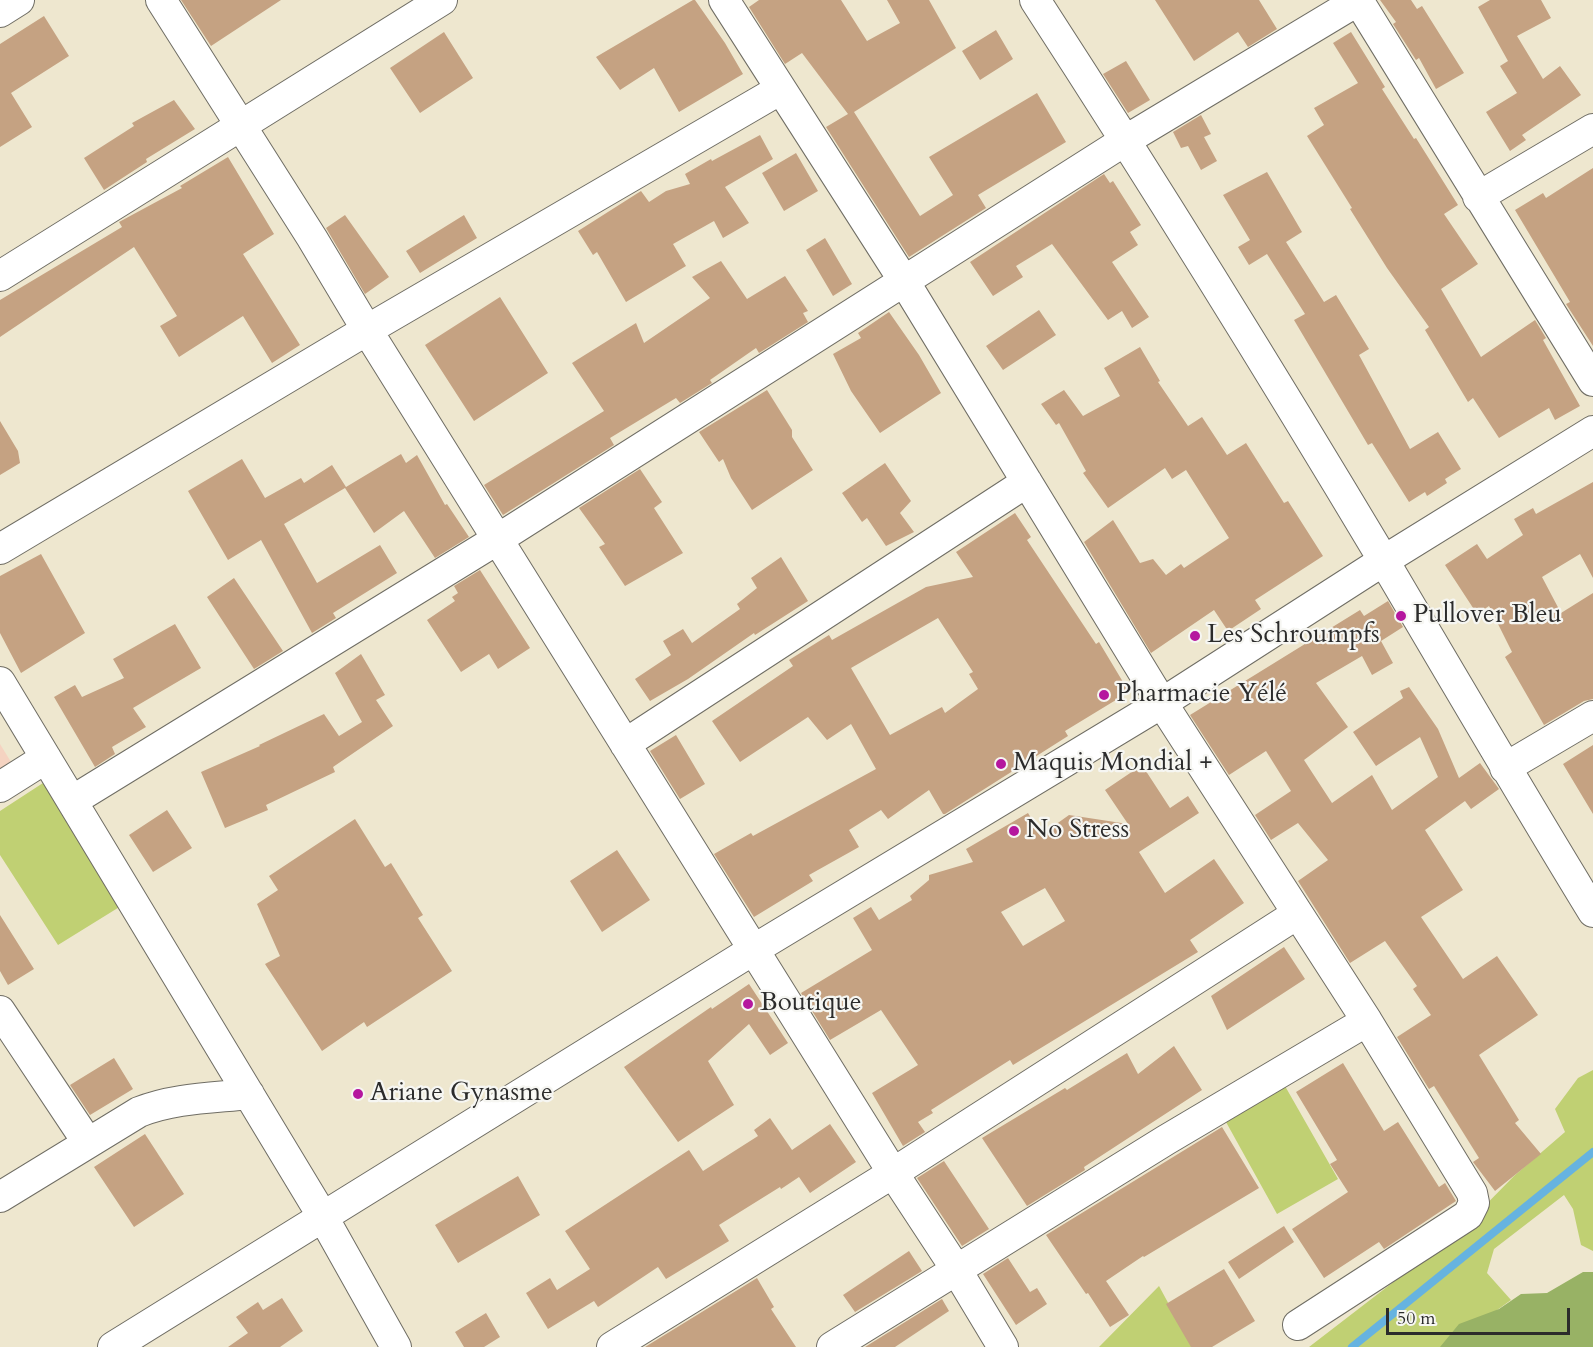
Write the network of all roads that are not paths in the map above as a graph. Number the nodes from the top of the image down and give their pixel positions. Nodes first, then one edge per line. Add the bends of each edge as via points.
1 (19, 0) edge
2 (161, 0) edge
3 (442, 0) edge
4 (724, 0) edge
5 (1035, 0) edge
6 (1359, 0) edge
7 (0, 12) edge
8 (781, 89) junction
9 (239, 126) junction
10 (1593, 129) edge
11 (1126, 140) junction
12 (1478, 197) junction
13 (0, 276) edge
14 (904, 281) junction
15 (367, 330) junction
16 (1593, 381) edge
17 (1593, 431) edge
18 (1027, 482) junction
19 (498, 539) junction
20 (0, 549) edge
21 (1383, 561) junction
22 (0, 682) edge
23 (1162, 703) junction
24 (1593, 716) edge
25 (625, 744) junction
26 (46, 758) junction
27 (1504, 768) junction
28 (0, 787) edge
29 (72, 801) junction
30 (1593, 912) edge
31 (1297, 914) junction
32 (753, 950) junction
33 (0, 1011) edge
34 (1367, 1021) junction
35 (249, 1094) junction
36 (88, 1143) junction
37 (893, 1173) junction
38 (0, 1197) edge
39 (323, 1217) junction
40 (956, 1269) junction
41 (1298, 1325) dead end
42 (113, 1347) edge
43 (396, 1347) edge
44 (612, 1347) edge
45 (832, 1347) edge
46 (1003, 1347) edge

1 - 7 street
2 - 9 street
3 - 9 street
4 - 8 street
5 - 11 street
6 - 11 street
6 - 12 street
8 - 14 street
8 - 15 street
9 - 13 street
9 - 15 street
10 - 12 street
11 - 14 street
11 - 21 street
12 - 16 street
14 - 18 street
14 - 19 street
15 - 19 street
15 - 20 street
17 - 21 street
18 - 23 street
18 - 25 street
19 - 25 street
19 - 29 street
21 - 23 street
21 - 27 street
22 - 26 street
23 - 31 street
23 - 32 street
24 - 27 street
25 - 32 street
26 - 28 street
26 - 29 street
27 - 30 street
29 - 35 street
31 - 34 street
31 - 37 street
32 - 37 street
32 - 39 street
33 - 36 street
34 - 40 street
34 - 41 street via 1472,1193 1474,1203 1468,1215
35 - 36 street via 157,1105
35 - 39 street
36 - 38 street
37 - 40 street
37 - 44 street
39 - 42 street
39 - 43 street
40 - 45 street
40 - 46 street

